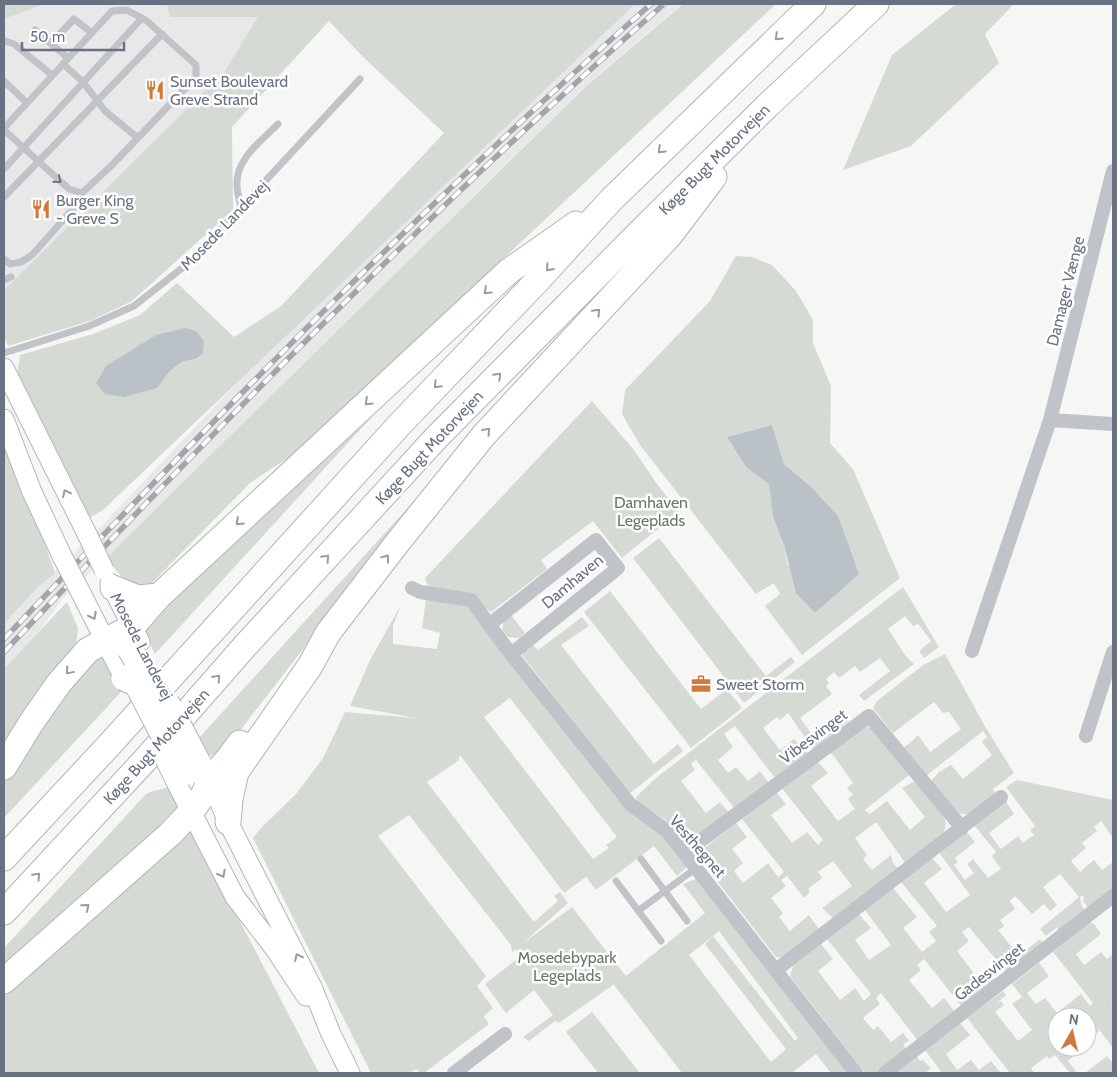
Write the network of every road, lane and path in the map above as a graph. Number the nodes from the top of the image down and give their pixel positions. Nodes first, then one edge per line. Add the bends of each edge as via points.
1 (813, 4) edge
2 (876, 4) edge
3 (142, 18) junction
4 (35, 30) dead end
5 (92, 33) junction
6 (162, 34) junction
7 (4, 42) edge
8 (51, 43) junction
9 (65, 61) junction
10 (52, 76) junction
11 (360, 79) dead end
12 (4, 81) edge
13 (83, 82) junction
14 (98, 100) junction
15 (27, 103) junction
16 (767, 106) junction
17 (278, 124) dead end
18 (5, 125) edge
19 (138, 138) junction
20 (23, 148) junction
21 (38, 161) junction
22 (4, 169) edge
23 (1113, 171) edge
24 (82, 193) junction
25 (4, 197) edge
26 (611, 200) junction
27 (241, 208) junction
28 (4, 259) edge
29 (4, 352) edge
30 (4, 368) edge
31 (4, 419) edge
32 (1050, 420) junction
33 (1113, 424) edge
34 (108, 579) junction
35 (412, 588) dead end
36 (159, 596) junction
37 (489, 625) junction
38 (325, 639) junction
39 (125, 649) junction
40 (972, 651) dead end
41 (1113, 652) edge
42 (511, 654) junction
43 (176, 713) joint
44 (1086, 736) dead end
45 (4, 767) edge
46 (194, 773) junction
47 (1001, 798) dead end
48 (195, 821) junction
49 (228, 822) junction
50 (962, 828) junction
51 (684, 853) junction
52 (4, 858) edge
53 (642, 859) dead end
54 (696, 868) junction
55 (616, 880) dead end
56 (665, 891) junction
57 (1113, 896) edge
58 (638, 911) junction
59 (4, 912) edge
60 (687, 921) dead end
61 (661, 941) dead end
62 (776, 970) junction
63 (4, 981) edge
64 (331, 1034) junction
65 (504, 1034) dead end
66 (350, 1073) edge
67 (454, 1073) edge
68 (856, 1073) edge
69 (886, 1073) edge

1 -> 26 highway
2 - 16 highway, Køge Bugt Motorvejen
3 - 5 lane via 128,10 112,11
3 - 6 lane
3 - 13 lane
4 - 8 lane
5 - 8 lane via 74,19
5 - 9 lane
6 - 14 lane
6 - 19 lane via 196,65 196,77
7 - 10 lane via 14,44
8 - 9 lane
9 - 10 lane
9 - 13 lane
10 - 15 lane
11 - 27 lane, Mosede Landevej
12 - 15 lane
13 - 14 lane
13 - 20 lane
14 - 19 lane
14 - 21 lane
15 - 18 lane
38 -> 16 highway via 484,435 670,235
59 -> 16 highway, Køge Bugt Motorvejen via 436,438
17 - 27 lane via 245,159 238,173 236,184
18 - 20 lane
19 - 24 lane
20 - 21 lane
20 - 22 lane
21 -> 24 lane via 69,189
21 - 25 lane
23 - 32 street, Damager Vænge
24 - 28 lane via 80,201 32,256 10,264
26 -> 36 highway via 509,271
26 -> 52 highway via 401,423
27 - 29 lane, Mosede Landevej via 191,261 134,306 89,326
34 -> 30 main road, Mosede Landevej, bridge
31 -> 39 main road, Mosede Landevej, bridge via 32,492 80,591
32 - 33 street
32 - 40 street, Damager Vænge
34 - 36 highway via 138,598
34 - 39 main road, Mosede Landevej
35 - 37 street, Vesthegnet via 471,600
36 - 39 highway
37 - 42 street, Vesthegnet
37 - 42 street, Damhaven via 596,540 618,568
38 - 46 highway via 302,661 228,759
38 - 49 highway via 310,666 236,772
39 - 43 highway, bridge via 164,707
39 -> 45 highway via 88,650 59,683
39 - 46 highway, bridge via 137,684 178,763
41 - 44 street
42 - 51 street, Vesthegnet via 630,804 667,831
43 - 46 main road, Mosede Landevej, bridge
46 - 48 highway via 204,794
46 - 49 main road, Mosede Landevej
47 - 50 street
63 -> 48 highway via 170,834
48 -> 64 main road, Mosede Landevej via 235,897 275,949
64 -> 49 main road, Mosede Landevej via 308,978
50 - 51 street, Vibesvinget via 869,716
50 - 62 street
51 - 54 street, Vesthegnet
53 - 56 lane
54 - 56 lane
54 - 62 street, Vesthegnet
55 - 58 lane
56 - 58 lane
56 - 60 lane
57 - 69 street, Gadesvinget
58 - 61 lane
62 - 68 street, Vesthegnet
64 - 66 main road, Mosede Landevej
65 - 67 street

